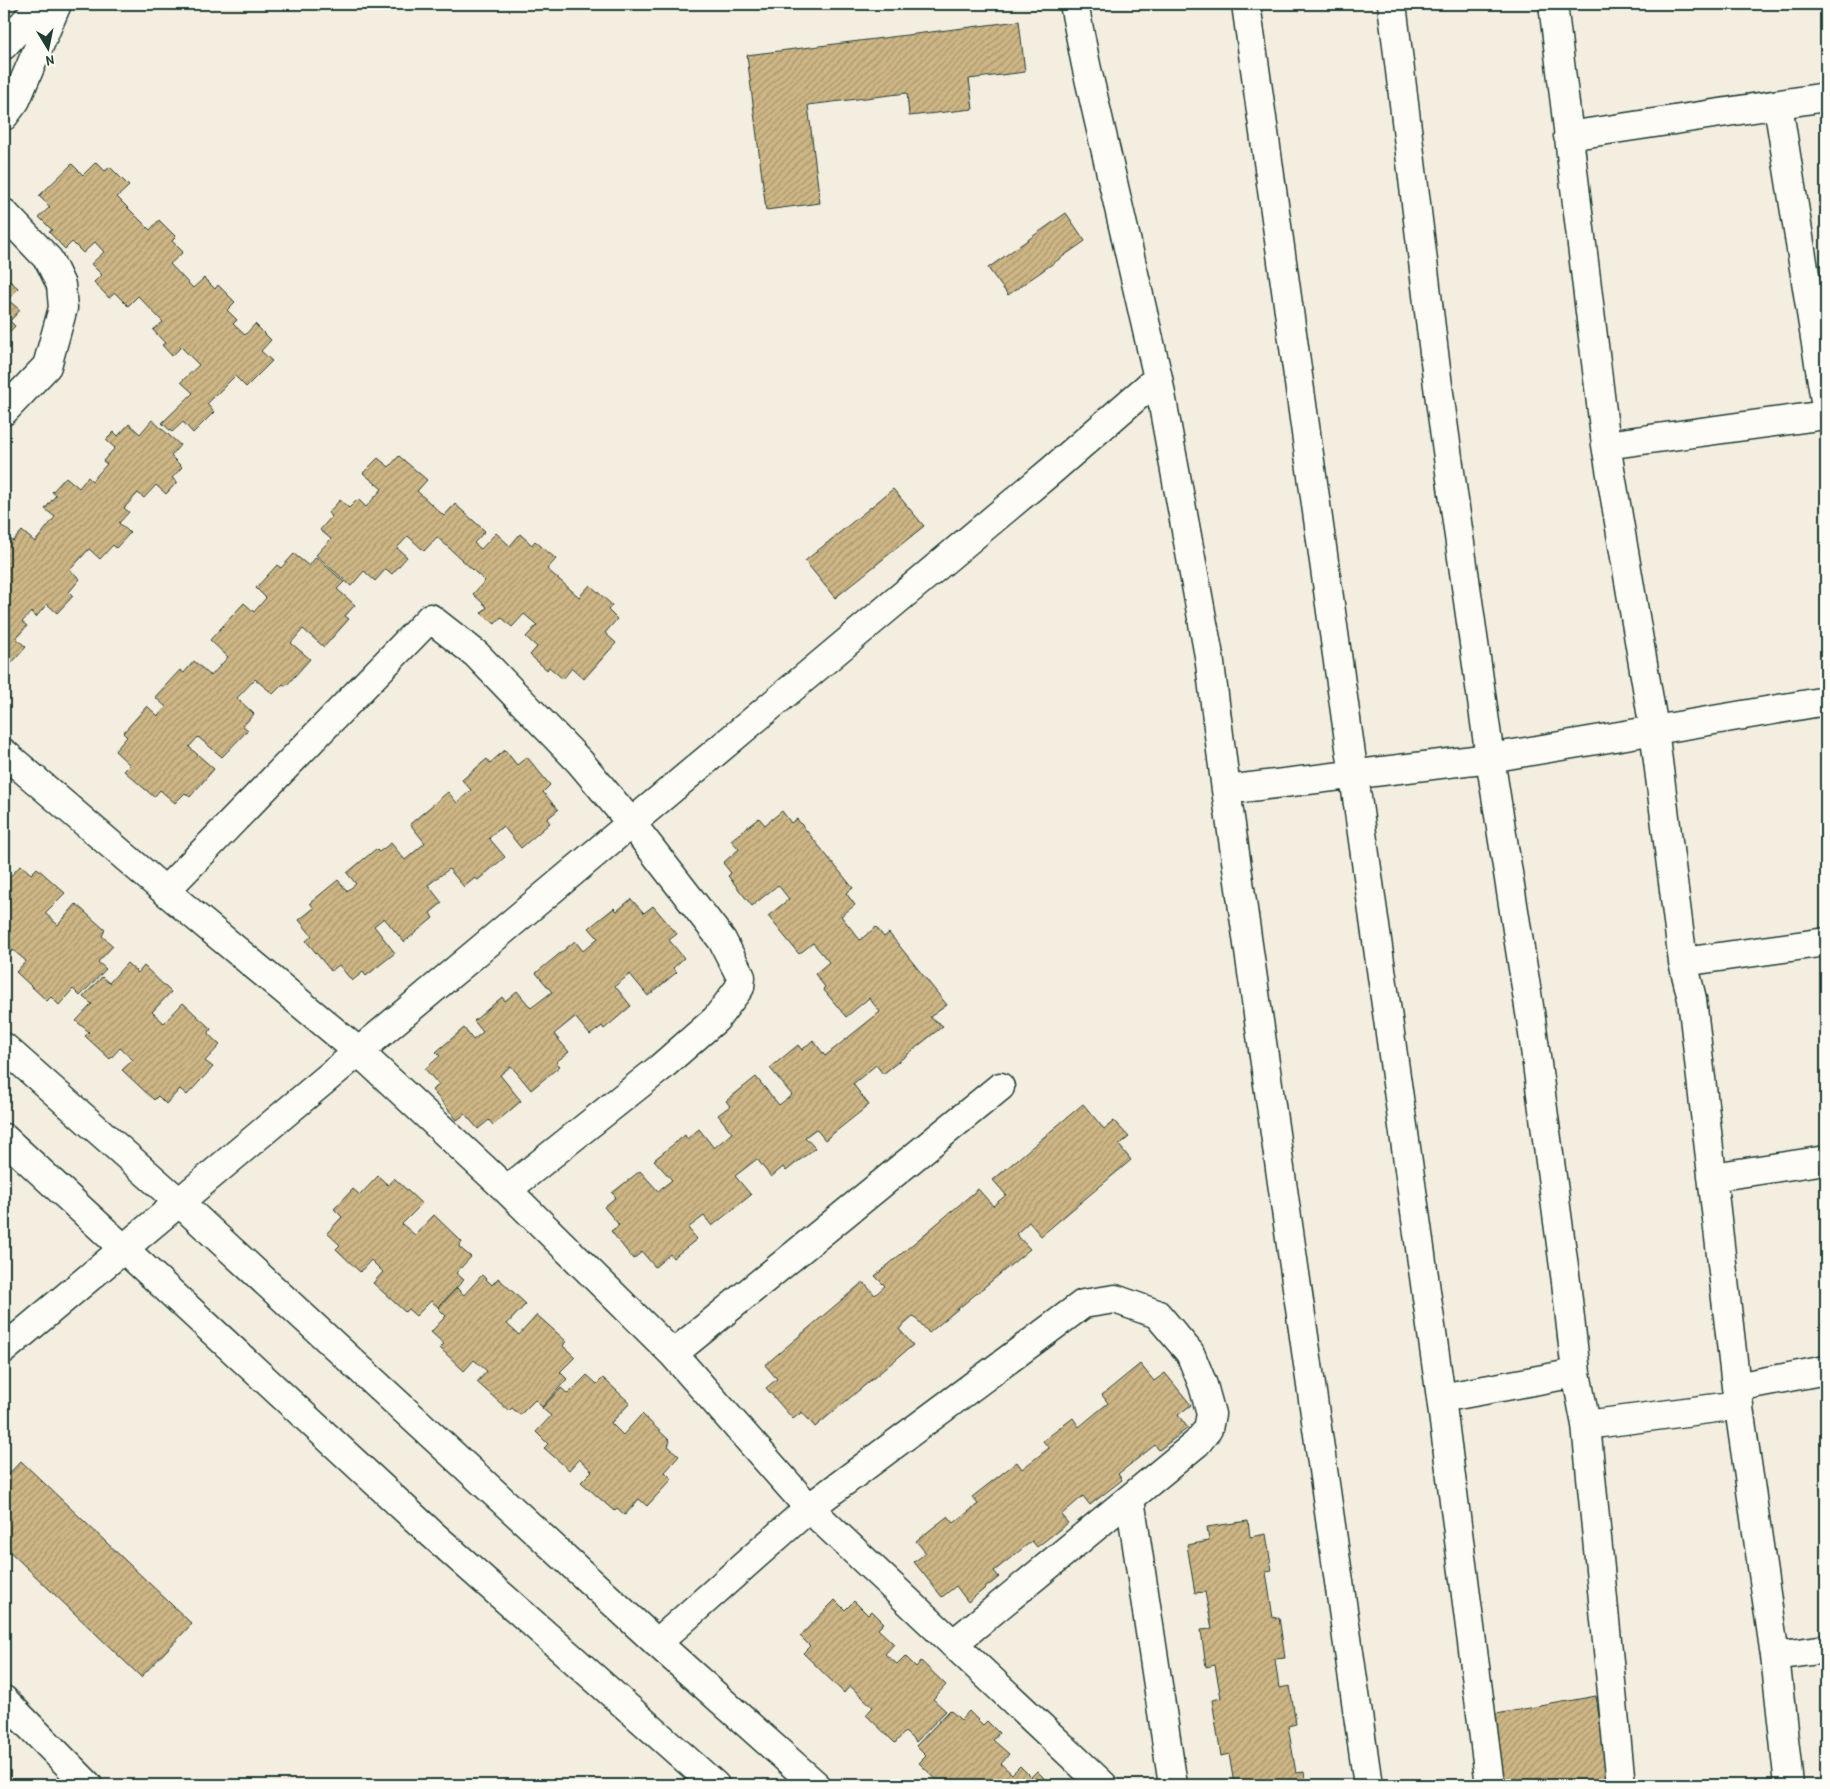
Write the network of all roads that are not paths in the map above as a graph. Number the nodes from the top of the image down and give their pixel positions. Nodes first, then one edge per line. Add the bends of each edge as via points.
1 (42, 4) edge
2 (57, 4) edge
3 (1074, 4) edge
4 (1246, 4) edge
5 (1392, 4) edge
6 (1553, 4) edge
7 (4, 45) edge
8 (1826, 98) edge
9 (1778, 105) junction
10 (4, 116) edge
11 (1568, 136) junction
12 (4, 213) edge
13 (1158, 378) junction
14 (1826, 407) edge
15 (4, 411) edge
16 (1826, 415) edge
17 (1606, 445) junction
18 (1826, 701) edge
19 (1654, 729) junction
20 (4, 753) edge
21 (1490, 758) junction
22 (1354, 775) junction
23 (1226, 790) junction
24 (632, 824) junction
25 (165, 891) junction
26 (1826, 942) edge
27 (1683, 962) junction
28 (4, 1047) edge
29 (359, 1052) junction
30 (1000, 1087) dead end
31 (4, 1138) edge
32 (1826, 1160) edge
33 (1713, 1177) junction
34 (507, 1190) junction
35 (179, 1202) junction
36 (124, 1249) junction
37 (4, 1349) edge
38 (673, 1354) junction
39 (1826, 1370) edge
40 (1576, 1373) junction
41 (1738, 1396) junction
42 (1441, 1398) junction
43 (1586, 1425) junction
44 (1130, 1499) junction
45 (809, 1508) junction
46 (657, 1644) junction
47 (953, 1644) junction
48 (1826, 1649) edge
49 (1775, 1656) junction
50 (4, 1700) edge
51 (88, 1785) edge
52 (715, 1785) edge
53 (816, 1785) edge
54 (1103, 1785) edge
55 (1173, 1785) edge
56 (1368, 1785) edge
57 (1490, 1785) edge
58 (1621, 1785) edge
59 (1789, 1785) edge

1 - 7 street
2 - 10 street via 16,100
3 - 13 street
4 - 22 street
5 - 21 street via 1438,386
6 - 11 street
8 - 9 street
9 - 11 street
9 - 14 street
11 - 17 street
12 - 15 street via 49,260 61,285 62,308 47,366
13 - 23 street via 1209,656
13 - 24 street
16 - 17 street
17 - 19 street
18 - 19 street
19 - 21 street
19 - 27 street
20 - 25 street
21 - 22 street
21 - 40 street via 1531,1019
22 - 23 street
22 - 42 street
23 - 56 street
24 - 25 street via 580,762 476,654 430,618
24 - 29 street
24 - 34 street via 722,940 741,977 740,988 716,1019 660,1068
25 - 29 street
26 - 27 street
27 - 33 street via 1692,1000
28 - 35 street
29 - 34 street
29 - 35 street
30 - 38 street
31 - 36 street
32 - 33 street
33 - 41 street
34 - 38 street
35 - 36 street
35 - 46 street
36 - 37 street
36 - 52 street via 432,1534
38 - 45 street
39 - 41 street
40 - 42 street
40 - 43 street
41 - 43 street
41 - 49 street
42 - 57 street
43 - 58 street
44 - 45 street via 1197,1442 1208,1429 1211,1414 1190,1352 1157,1314 1115,1299 1083,1304
44 - 47 street
44 - 55 street
45 - 46 street
45 - 47 street
46 - 53 street
47 - 54 street
48 - 49 street
49 - 59 street
50 - 51 street

